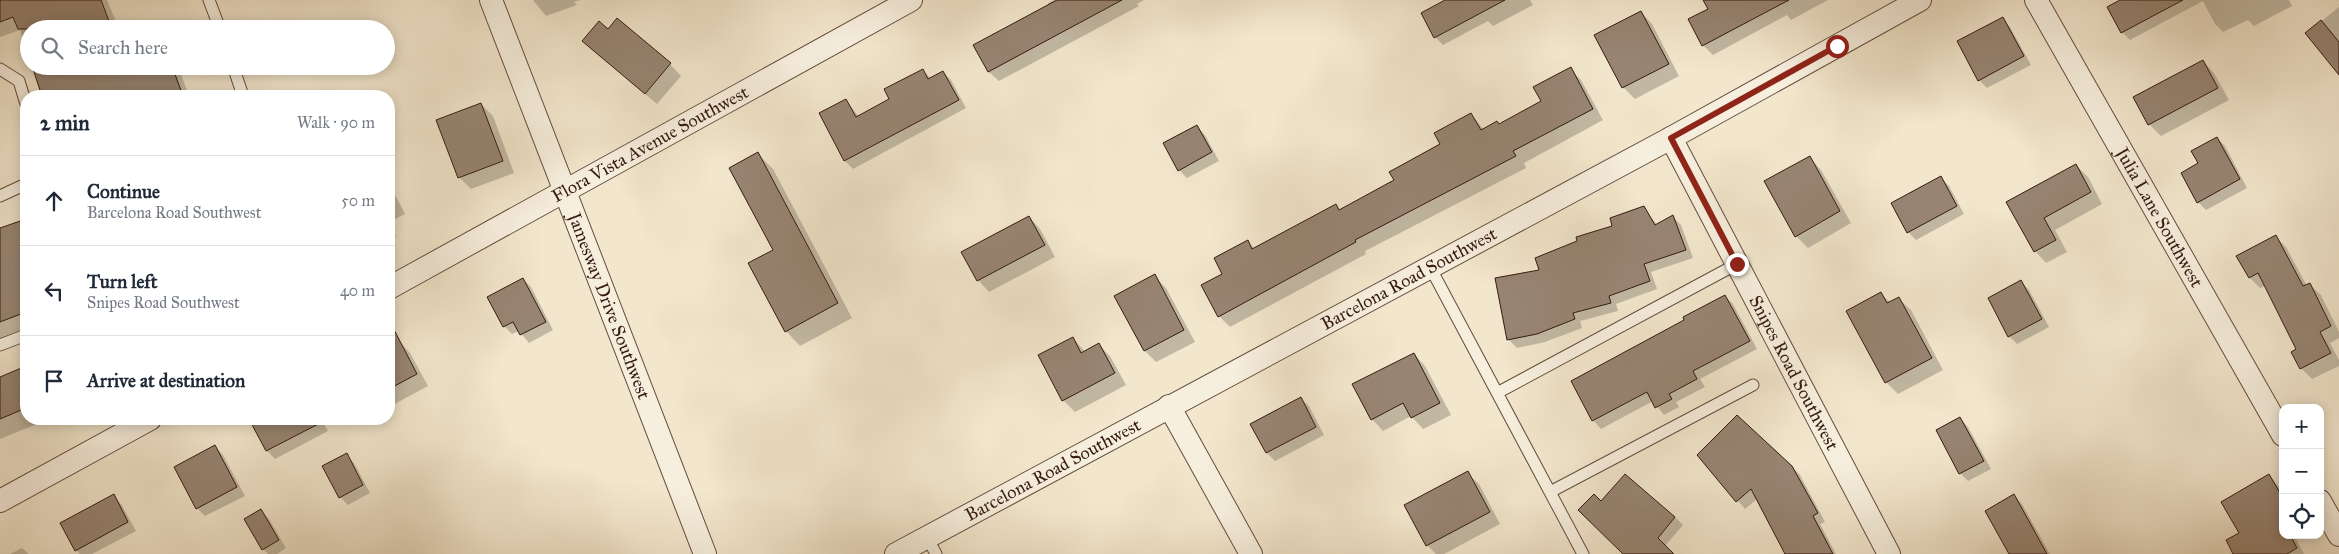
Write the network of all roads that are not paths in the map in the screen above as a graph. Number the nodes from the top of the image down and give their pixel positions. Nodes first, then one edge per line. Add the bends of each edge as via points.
1 (210, 0) edge
2 (491, 0) edge
3 (911, 0) edge
4 (1920, 0) edge
5 (2036, 0) edge
6 (217, 20) edge
7 (0, 68) edge
8 (236, 75) edge
9 (21, 90) edge
10 (241, 90) edge
11 (1671, 138) junction
12 (20, 187) edge
13 (566, 191) junction
14 (0, 196) edge
15 (1737, 264) junction
16 (1430, 267) junction
17 (395, 285) edge
18 (20, 337) edge
19 (0, 345) edge
20 (1753, 385) dead end
21 (1496, 393) junction
22 (1169, 406) junction
23 (139, 425) edge
24 (2279, 429) edge
25 (1550, 492) junction
26 (0, 501) edge
27 (2324, 509) edge
28 (2339, 534) edge
29 (931, 546) edge
30 (705, 554) edge
31 (896, 554) edge
32 (1251, 554) edge
33 (1583, 554) edge
34 (1889, 554) edge

1 - 6 lane
2 - 13 street, Jamesway Drive Southwest
3 - 13 street, Flora Vista Avenue Southwest
4 - 11 street, Barcelona Road Southwest
5 - 24 street, Julia Lane Southwest
7 - 9 lane via 18,80
8 - 10 lane
11 - 15 street, Snipes Road Southwest
11 - 16 street, Barcelona Road Southwest
12 - 14 lane
13 - 17 street, Flora Vista Avenue Southwest
13 - 30 street, Jamesway Drive Southwest
15 - 21 lane
15 - 34 street, Snipes Road Southwest
16 - 21 lane
16 - 22 street, Barcelona Road Southwest
18 - 19 lane
20 - 25 lane
21 - 25 lane
22 - 29 street, Barcelona Road Southwest
22 - 32 street
23 - 26 street
25 - 33 lane
27 - 28 street
29 - 31 street, Barcelona Road Southwest

